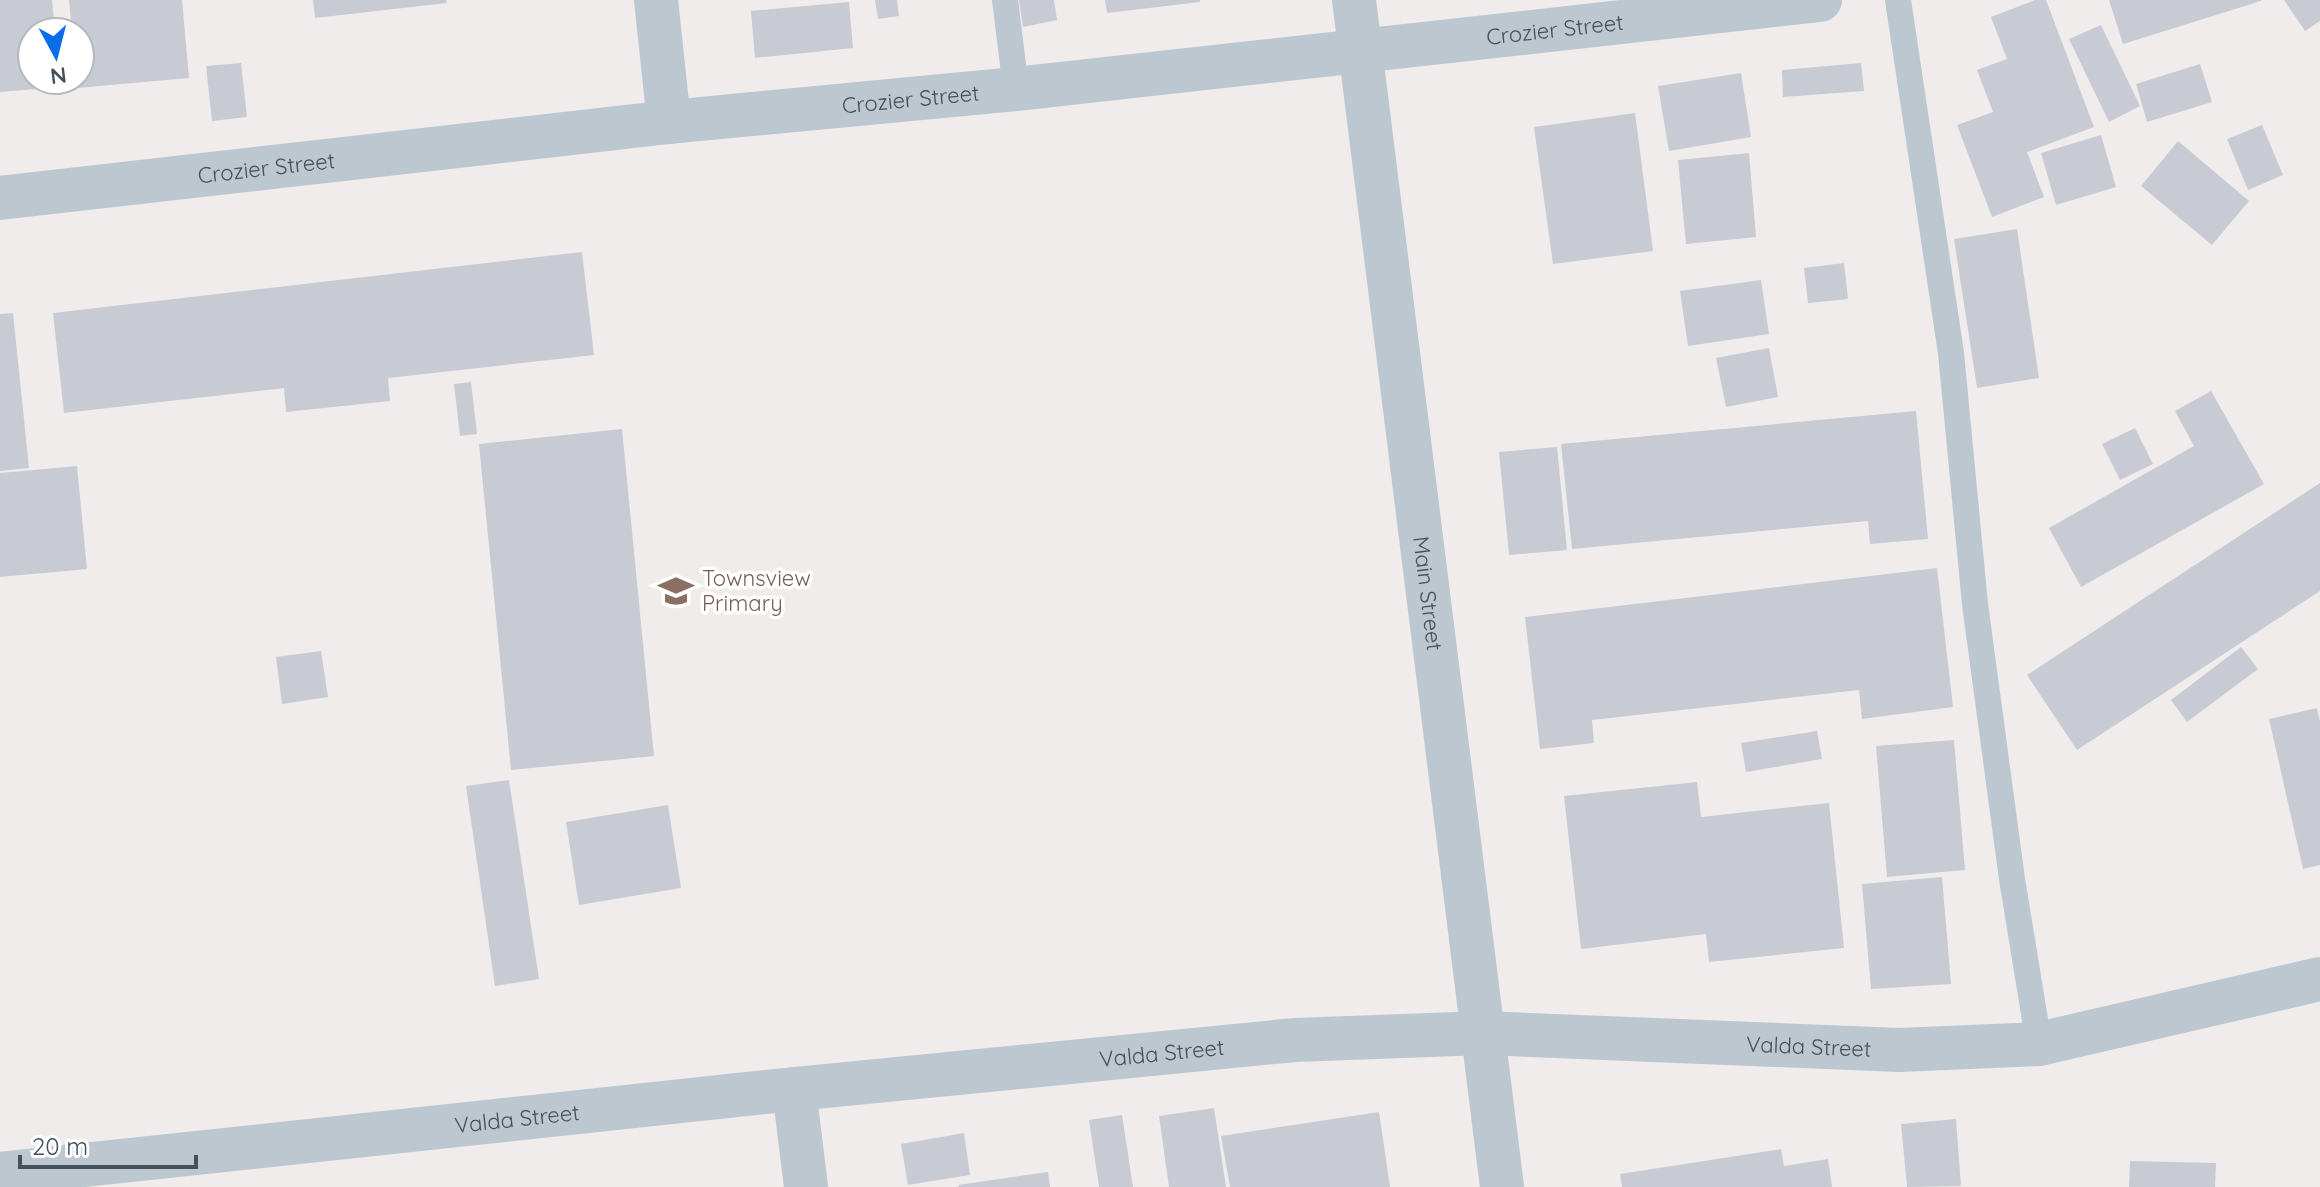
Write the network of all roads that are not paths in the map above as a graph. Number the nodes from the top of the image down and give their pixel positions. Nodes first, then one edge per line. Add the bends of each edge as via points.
1 (656, 0) edge
2 (1005, 0) edge
3 (1354, 0) edge
4 (1820, 0) edge
5 (1898, 0) edge
6 (1360, 52) junction
7 (1016, 89) junction
8 (669, 122) junction
9 (0, 198) edge
10 (2320, 979) edge
11 (1483, 1033) junction
12 (2039, 1044) junction
13 (794, 1089) junction
14 (0, 1174) edge
15 (806, 1187) edge
16 (1502, 1187) edge

1 - 8 street
2 - 7 lane
3 - 6 street, Main Street
4 - 6 street, Crozier Street
5 - 12 lane via 1951,353 1975,604
6 - 7 street, Crozier Street
6 - 11 street, Main Street
7 - 8 street, Crozier Street
8 - 9 street, Crozier Street
10 - 12 street, Valda Street
11 - 12 street, Valda Street via 1899,1050
11 - 13 street, Valda Street via 1295,1040
11 - 16 street, Main Street
13 - 14 street, Valda Street
13 - 15 street

